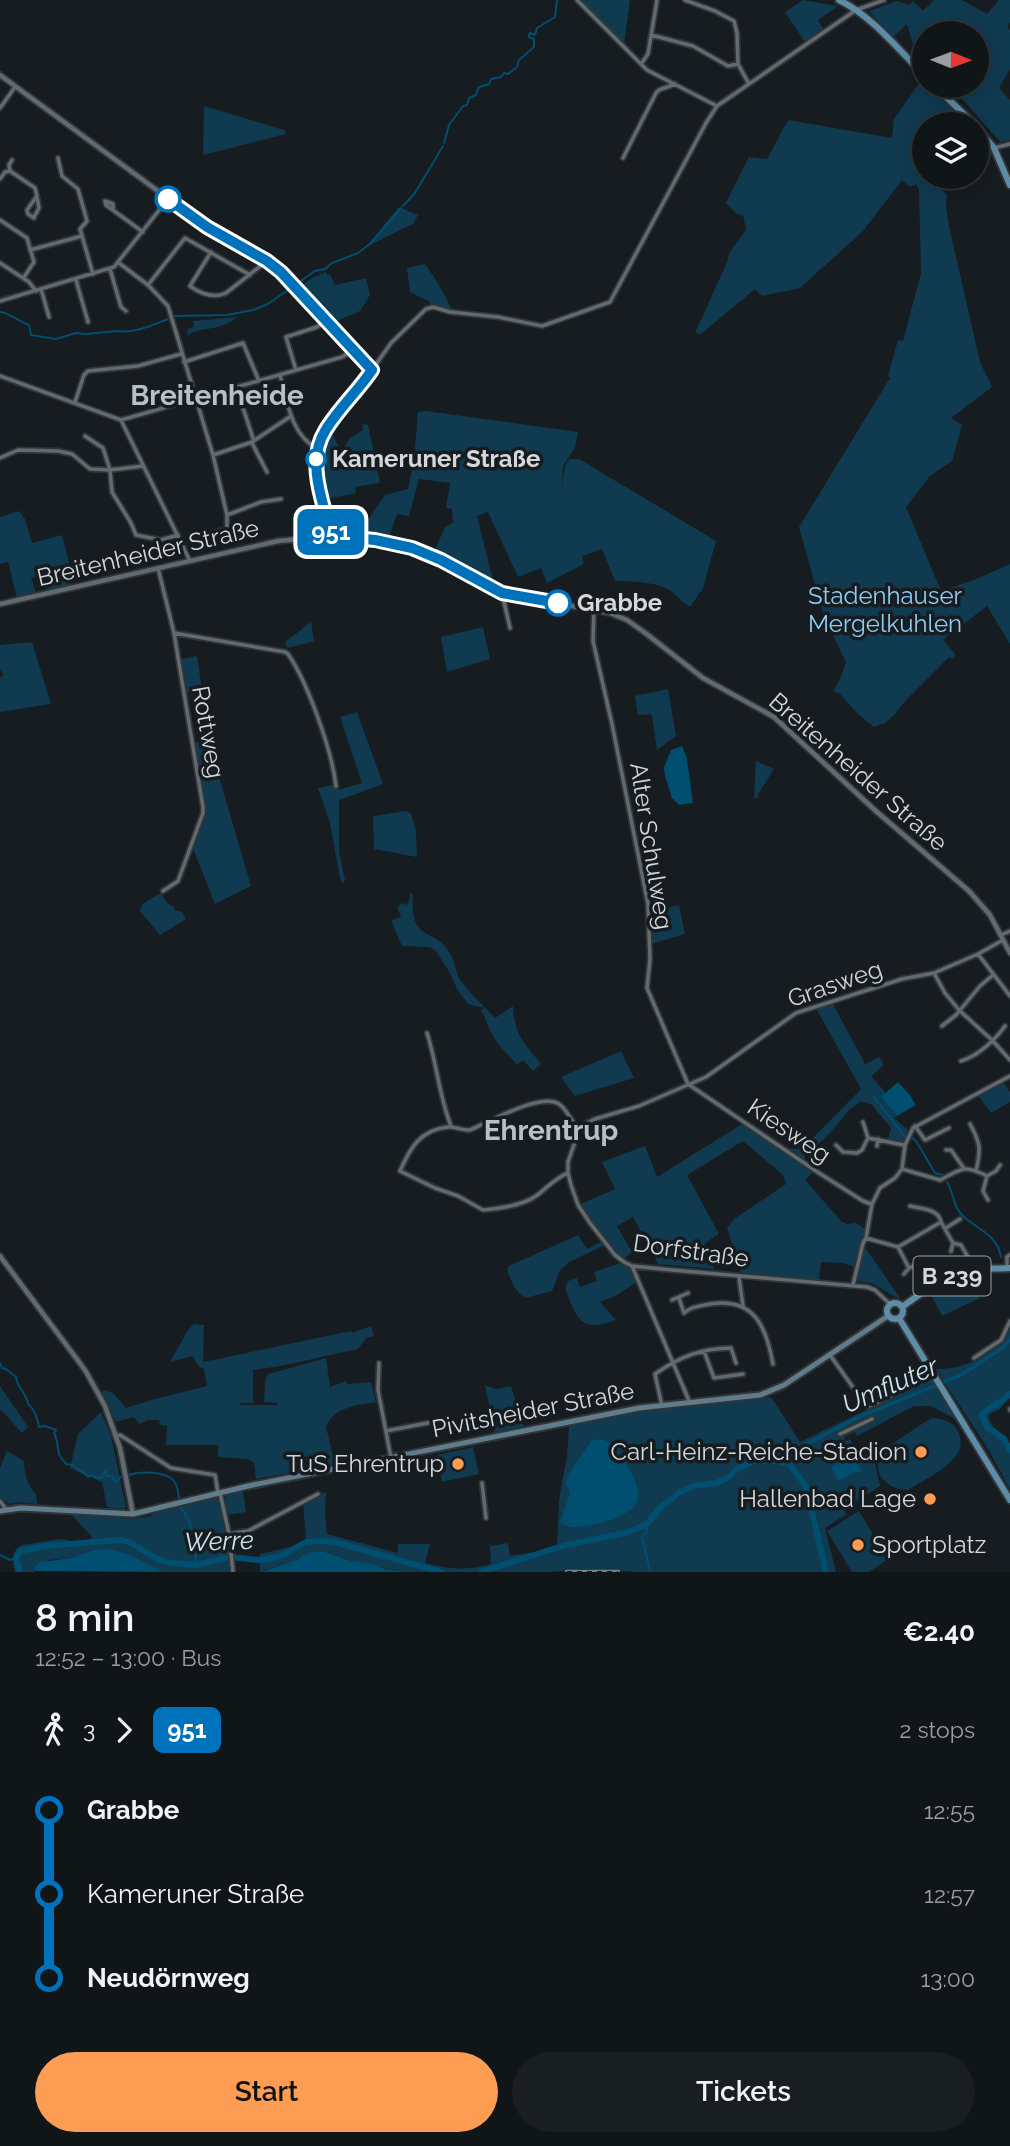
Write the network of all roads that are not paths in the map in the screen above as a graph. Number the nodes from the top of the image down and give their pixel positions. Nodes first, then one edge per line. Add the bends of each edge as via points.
1 (577, 0) edge
2 (657, 0) edge
3 (685, 0) edge
4 (839, 0) edge
5 (884, 0) edge
6 (856, 10) junction
7 (651, 35) junction
8 (641, 64) junction
9 (738, 64) junction
10 (912, 64) edge
11 (0, 75) edge
12 (675, 84) junction
13 (749, 84) junction
14 (15, 86) junction
15 (947, 98) edge
16 (717, 106) junction
17 (0, 108) edge
18 (961, 112) edge
19 (989, 142) edge
20 (1010, 144) edge
21 (994, 148) junction
22 (58, 158) dead end
23 (623, 158) dead end
24 (10, 162) dead end
25 (7, 172) junction
26 (0, 179) edge
27 (1010, 185) edge
28 (37, 196) junction
29 (168, 199) junction
30 (32, 205) junction
31 (39, 206) junction
32 (113, 210) dead end
33 (0, 220) edge
34 (143, 232) junction
35 (82, 236) junction
36 (30, 250) junction
37 (211, 252) junction
38 (267, 261) junction
39 (0, 263) edge
40 (119, 263) junction
41 (110, 269) junction
42 (93, 274) junction
43 (250, 275) junction
44 (24, 277) junction
45 (75, 279) junction
46 (148, 285) junction
47 (38, 290) junction
48 (0, 301) edge
49 (126, 311) dead end
50 (49, 317) dead end
51 (325, 321) junction
52 (88, 322) dead end
53 (352, 351) junction
54 (181, 354) junction
55 (184, 362) junction
56 (296, 370) junction
57 (372, 370) junction
58 (279, 375) junction
59 (0, 376) edge
60 (259, 381) junction
61 (236, 387) junction
62 (195, 398) junction
63 (75, 402) junction
64 (291, 416) junction
65 (121, 420) junction
66 (85, 436) dead end
67 (253, 441) junction
68 (317, 448) junction
69 (213, 455) junction
70 (0, 458) edge
71 (143, 466) junction
72 (110, 470) junction
73 (267, 472) dead end
74 (281, 499) dead end
75 (227, 515) junction
76 (209, 534) dead end
77 (178, 535) junction
78 (332, 536) junction
79 (190, 561) junction
80 (158, 568) junction
81 (502, 593) junction
82 (0, 604) edge
83 (594, 609) junction
84 (510, 628) dead end
85 (174, 633) junction
86 (336, 786) dead end
87 (163, 891) dead end
88 (1010, 931) edge
89 (1002, 937) junction
90 (1010, 953) edge
91 (978, 954) junction
92 (934, 973) junction
93 (993, 975) junction
94 (1010, 996) edge
95 (958, 1010) junction
96 (942, 1026) dead end
97 (1005, 1026) dead end
98 (427, 1033) dead end
99 (993, 1041) junction
100 (1010, 1060) edge
101 (961, 1061) dead end
102 (1010, 1076) edge
103 (688, 1084) junction
104 (863, 1122) dead end
105 (970, 1125) dead end
106 (452, 1126) junction
107 (915, 1126) junction
108 (949, 1128) dead end
109 (579, 1130) junction
110 (868, 1138) junction
111 (878, 1139) junction
112 (836, 1145) dead end
113 (905, 1145) junction
114 (877, 1146) dead end
115 (946, 1150) dead end
116 (1000, 1165) dead end
117 (963, 1168) junction
118 (902, 1169) junction
119 (976, 1171) junction
120 (568, 1174) junction
121 (987, 1176) junction
122 (988, 1200) dead end
123 (872, 1204) junction
124 (910, 1206) dead end
125 (960, 1219) dead end
126 (941, 1222) junction
127 (946, 1228) junction
128 (866, 1238) junction
129 (953, 1243) junction
130 (898, 1247) junction
131 (951, 1251) dead end
132 (1010, 1255) edge
133 (0, 1256) edge
134 (969, 1259) dead end
135 (632, 1266) junction
136 (909, 1268) junction
137 (1008, 1268) edge
138 (904, 1274) dead end
139 (932, 1275) dead end
140 (739, 1276) junction
141 (853, 1286) junction
142 (688, 1293) dead end
143 (679, 1298) junction
144 (672, 1300) dead end
145 (891, 1305) junction
146 (743, 1306) junction
147 (902, 1307) junction
148 (888, 1316) junction
149 (900, 1318) junction
150 (1010, 1321) edge
151 (704, 1350) junction
152 (830, 1355) junction
153 (974, 1358) dead end
154 (673, 1362) junction
155 (379, 1363) dead end
156 (736, 1363) dead end
157 (773, 1364) dead end
158 (929, 1365) junction
159 (743, 1374) dead end
160 (690, 1403) junction
161 (663, 1405) junction
162 (872, 1419) dead end
163 (443, 1420) dead end
164 (386, 1431) junction
165 (840, 1434) dead end
166 (117, 1436) junction
167 (391, 1458) junction
168 (482, 1483) dead end
169 (219, 1493) junction
170 (318, 1494) dead end
171 (1010, 1500) edge
172 (0, 1501) edge
173 (3, 1510) edge
174 (133, 1514) junction
175 (486, 1518) dead end
176 (229, 1534) junction
177 (233, 1572) edge

1 - 8 street
2 - 7 street
3 - 9 street via 734,21
4 - 6 main road
5 - 6 street
6 - 10 main road
6 - 13 street
7 - 8 street
7 - 9 street via 692,46 728,66
8 - 12 street
9 - 13 street
11 - 14 street
12 - 16 street
12 - 23 street via 656,93
13 - 16 street
14 - 17 street
14 - 29 street
15 - 18 main road
16 - 57 street via 610,302 542,326 433,307 391,343
19 - 21 main road
20 - 21 street
21 - 27 main road
22 - 35 street via 62,177 78,189 87,221 80,229
24 - 25 street
25 - 26 street
25 - 28 street via 35,188
28 - 30 street
28 - 31 street
29 - 34 street
29 - 38 street
30 - 31 street
30 - 31 street via 27,210 34,217
32 - 34 street
33 - 36 street via 27,238
34 - 40 street
35 - 36 street
35 - 42 street
36 - 44 street via 34,262
37 - 43 street
37 - 43 street via 191,287 219,296
37 - 46 street via 183,238
38 - 43 street
38 - 51 street
39 - 44 street
40 - 41 street
40 - 46 street
41 - 42 street
41 - 49 street
42 - 45 street
44 - 47 street
45 - 47 street
45 - 52 street
46 - 54 street via 168,306
47 - 48 street
47 - 50 street
51 - 53 street
51 - 56 street via 286,337
53 - 56 street
53 - 57 street
54 - 55 street
54 - 63 street via 138,366 88,371
55 - 60 street via 243,343
55 - 62 street
56 - 58 street
57 - 68 street via 325,430
58 - 60 street
58 - 64 street
59 - 63 street
60 - 61 street
61 - 62 street
61 - 67 street
62 - 65 street
62 - 69 street
63 - 65 street
64 - 67 street
64 - 68 street via 306,442
65 - 71 street
66 - 72 street via 103,448
67 - 69 street
67 - 73 street
68 - 78 street via 317,477
69 - 75 street
70 - 72 street via 24,449 58,451 72,454 90,469
71 - 72 street
71 - 77 street
72 - 77 street via 112,492 136,536 161,540
74 - 75 street
75 - 76 street via 227,529
77 - 79 street
78 - 79 street, Breitenheider Straße via 278,541
78 - 81 street, Breitenheider Straße via 412,548
79 - 80 street, Breitenheider Straße
80 - 82 street, Breitenheider Straße
80 - 85 street, Rottweg
81 - 83 street, Breitenheider Straße
81 - 84 street
83 - 89 street, Breitenheider Straße via 627,620 703,678 774,717 969,891
83 - 103 street, Alter Schulweg via 595,654 648,904 647,988
85 - 86 street via 288,654 315,708
85 - 87 street, Rottweg via 203,813 178,881
88 - 89 street, Grasweg
89 - 90 street, Breitenheider Straße
89 - 91 street, Grasweg
91 - 92 street, Grasweg
91 - 93 street
92 - 95 street
92 - 103 street, Grasweg via 796,1013 706,1077
93 - 94 street
93 - 95 street
95 - 96 street
95 - 99 street
97 - 99 street
98 - 106 street
99 - 100 street
99 - 101 street
102 - 107 street
103 - 109 street via 639,1107 595,1119
103 - 123 street, Kiesweg
104 - 110 street
105 - 119 street via 980,1142
106 - 109 street via 470,1130 548,1100 563,1107
106 - 120 street via 424,1135 410,1147 400,1171 483,1210 535,1197
107 - 108 street via 925,1140
107 - 113 street
109 - 120 street
110 - 111 street
110 - 112 street via 857,1153 843,1152
111 - 113 street
111 - 114 street
113 - 118 street
115 - 117 street via 951,1150
116 - 121 street
117 - 118 street via 940,1180
117 - 119 street
118 - 123 street via 880,1188
119 - 121 street
120 - 135 street, Dorfstraße via 578,1205 590,1223 615,1255
121 - 122 street via 983,1191
123 - 128 street
124 - 126 street via 936,1212
125 - 127 street
126 - 127 street
126 - 130 street
127 - 129 street
128 - 130 street
128 - 141 street
129 - 131 street
129 - 134 street via 961,1245
130 - 136 street
132 - 137 street
133 - 166 street via 90,1378
135 - 140 street, Dorfstraße
135 - 154 street
136 - 138 street
136 - 139 street via 922,1262
137 - 147 main road, B 239 via 962,1272
140 - 141 street, Dorfstraße
140 - 146 street
141 - 145 street, Dorfstraße via 876,1290
142 - 143 street
143 - 144 street
143 - 146 street via 684,1313 718,1303
145 - 147 main road, B 239
145 - 148 main road, B 239
146 - 157 street via 757,1318
147 - 149 main road, B 239
148 - 149 main road, B 239
148 - 152 main road, Pivitsheider Straße
149 - 158 main road, B 239
150 - 153 street via 1001,1340
151 - 154 street
151 - 156 street via 731,1348
151 - 159 street via 714,1378
152 - 158 street via 867,1407 900,1392
152 - 160 main road, Pivitsheider Straße via 769,1392
154 - 160 street
154 - 161 street via 655,1374
155 - 164 street via 378,1390
158 - 171 main road, B 239
160 - 161 main road, Pivitsheider Straße
161 - 167 main road, Pivitsheider Straße
162 - 165 street
163 - 164 street
164 - 167 street
166 - 169 street via 171,1468 215,1475
166 - 174 street
167 - 169 main road, Pivitsheider Straße
168 - 175 street
169 - 174 main road, Pivitsheider Straße
169 - 176 street
170 - 176 street via 248,1531
172 - 173 street
173 - 174 main road, Pivitsheider Straße
176 - 177 street

